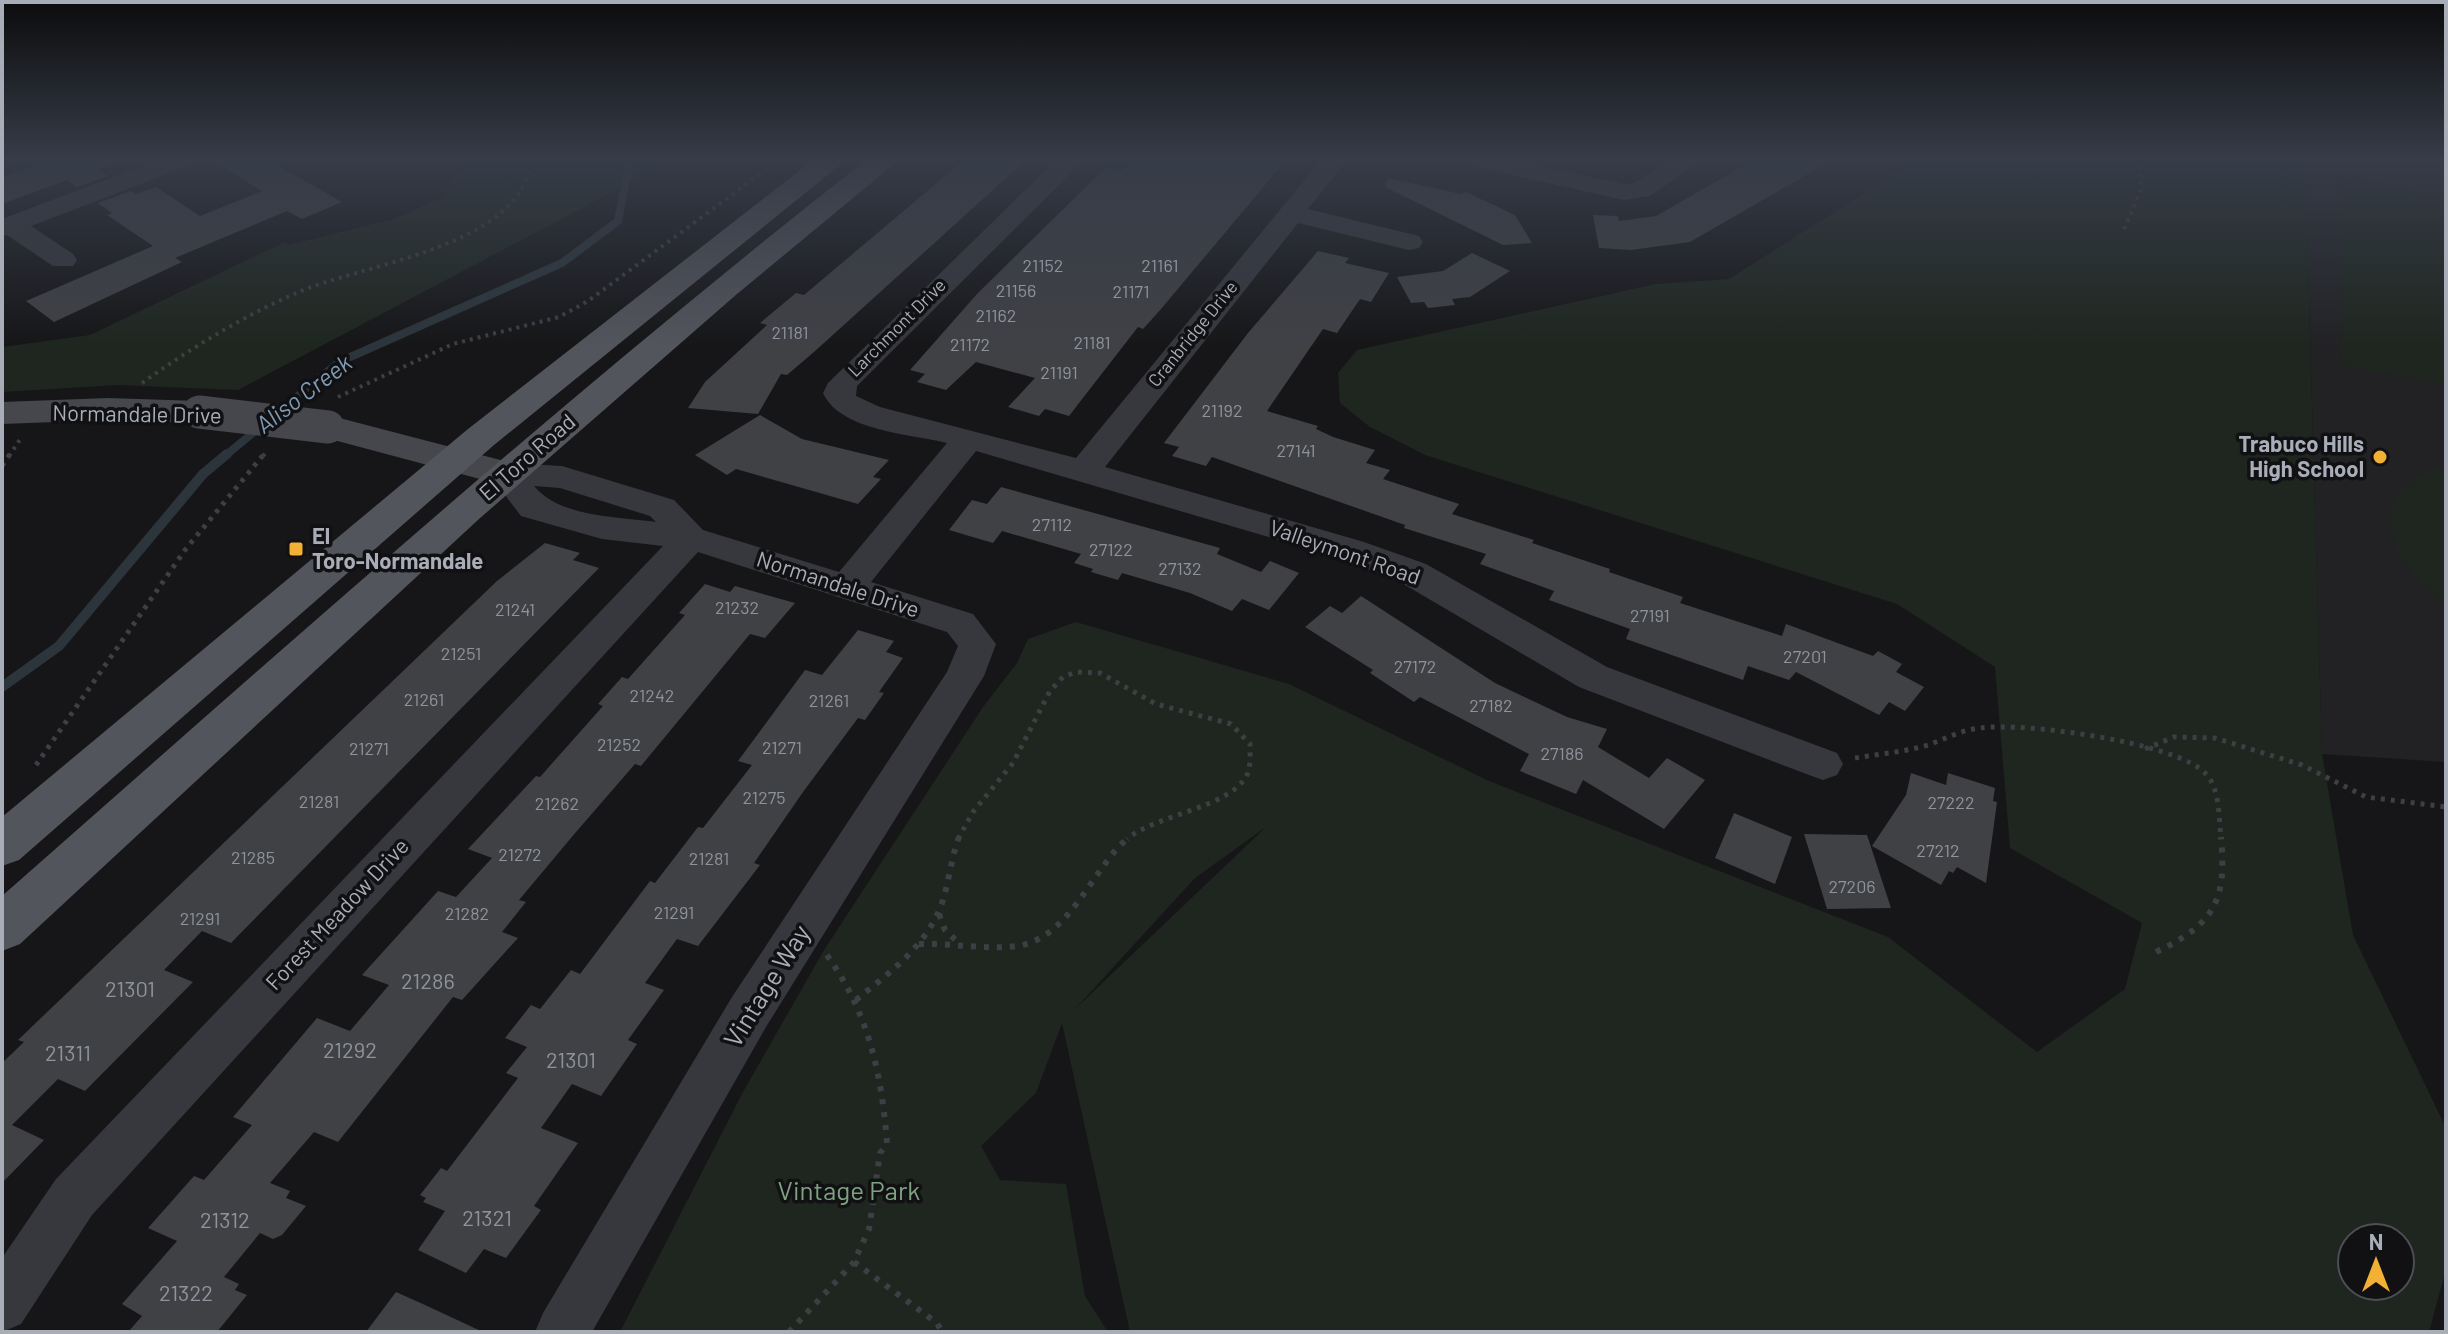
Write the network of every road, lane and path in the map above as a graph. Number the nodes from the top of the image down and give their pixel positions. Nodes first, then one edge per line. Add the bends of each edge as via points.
1 (485, 222) edge
2 (753, 222) edge
3 (806, 222) edge
4 (1007, 222) edge
5 (1283, 222) edge
6 (1328, 222) edge
7 (2127, 222) edge
8 (6, 227) edge
9 (2124, 229) dead end
10 (1409, 242) dead end
11 (63, 260) dead end
12 (843, 402) joint
13 (108, 409) junction
14 (2, 413) edge
15 (969, 438) junction
16 (455, 460) junction
17 (1084, 471) junction
18 (506, 474) junction
19 (691, 538) junction
20 (848, 586) junction
21 (977, 644) joint
22 (2144, 750) junction
23 (1823, 764) joint
24 (2446, 807) edge
25 (2, 846) edge
26 (938, 913) junction
27 (2, 928) edge
28 (798, 937) junction
29 (919, 944) junction
30 (960, 944) junction
31 (2156, 952) dead end
32 (856, 1000) junction
33 (854, 1262) junction
34 (2, 1305) edge
35 (937, 1323) junction
36 (562, 1332) edge
37 (789, 1332) edge
38 (933, 1332) edge
39 (942, 1332) edge

1 - 13 path via 462,236 323,282 257,313 188,350
2 - 16 main road, El Toro Road
3 - 18 main road, El Toro Road
4 - 12 street, Larchmont Drive via 843,383
5 - 17 street, Cranbridge Drive
6 - 10 street
7 - 9 path
8 - 11 street
12 - 15 street, Valleymont Road via 870,415
13 - 14 street, Normandale Drive
13 - 16 street, Normandale Drive, bridge via 199,412 328,427
15 - 17 street, Valleymont Road
15 - 20 street
16 - 18 street, Normandale Drive
16 - 25 main road, El Toro Road
17 - 23 street, Valleymont Road via 1413,573 1593,677
18 - 19 street, Normandale Drive via 533,508 602,527
18 - 27 main road, El Toro Road
19 - 20 street, Normandale Drive
19 - 34 street, Forest Meadow Drive via 74,1197
20 - 21 street, Normandale Drive via 960,623
21 - 28 street, Vintage Way via 965,676
22 - 23 path via 2067,730 1986,726 1928,744
22 - 24 path via 2174,737 2215,738 2302,765 2366,797
22 - 31 path via 2182,758 2207,774 2226,872 2215,905 2193,933
26 - 29 path
26 - 30 path via 945,930
26 - 30 path via 967,821 1014,762 1048,692 1063,677 1084,670 1108,674 1158,705 1231,724 1245,736 1251,752 1247,775 1234,789 1135,832 1110,852 1053,930 1030,943 993,948
28 - 32 path via 828,955
28 - 36 street, Vintage Way
29 - 30 path
29 - 32 path
32 - 33 path via 879,1067 887,1144 880,1153 869,1229
33 - 35 path
33 - 37 path
35 - 38 path
35 - 39 path

